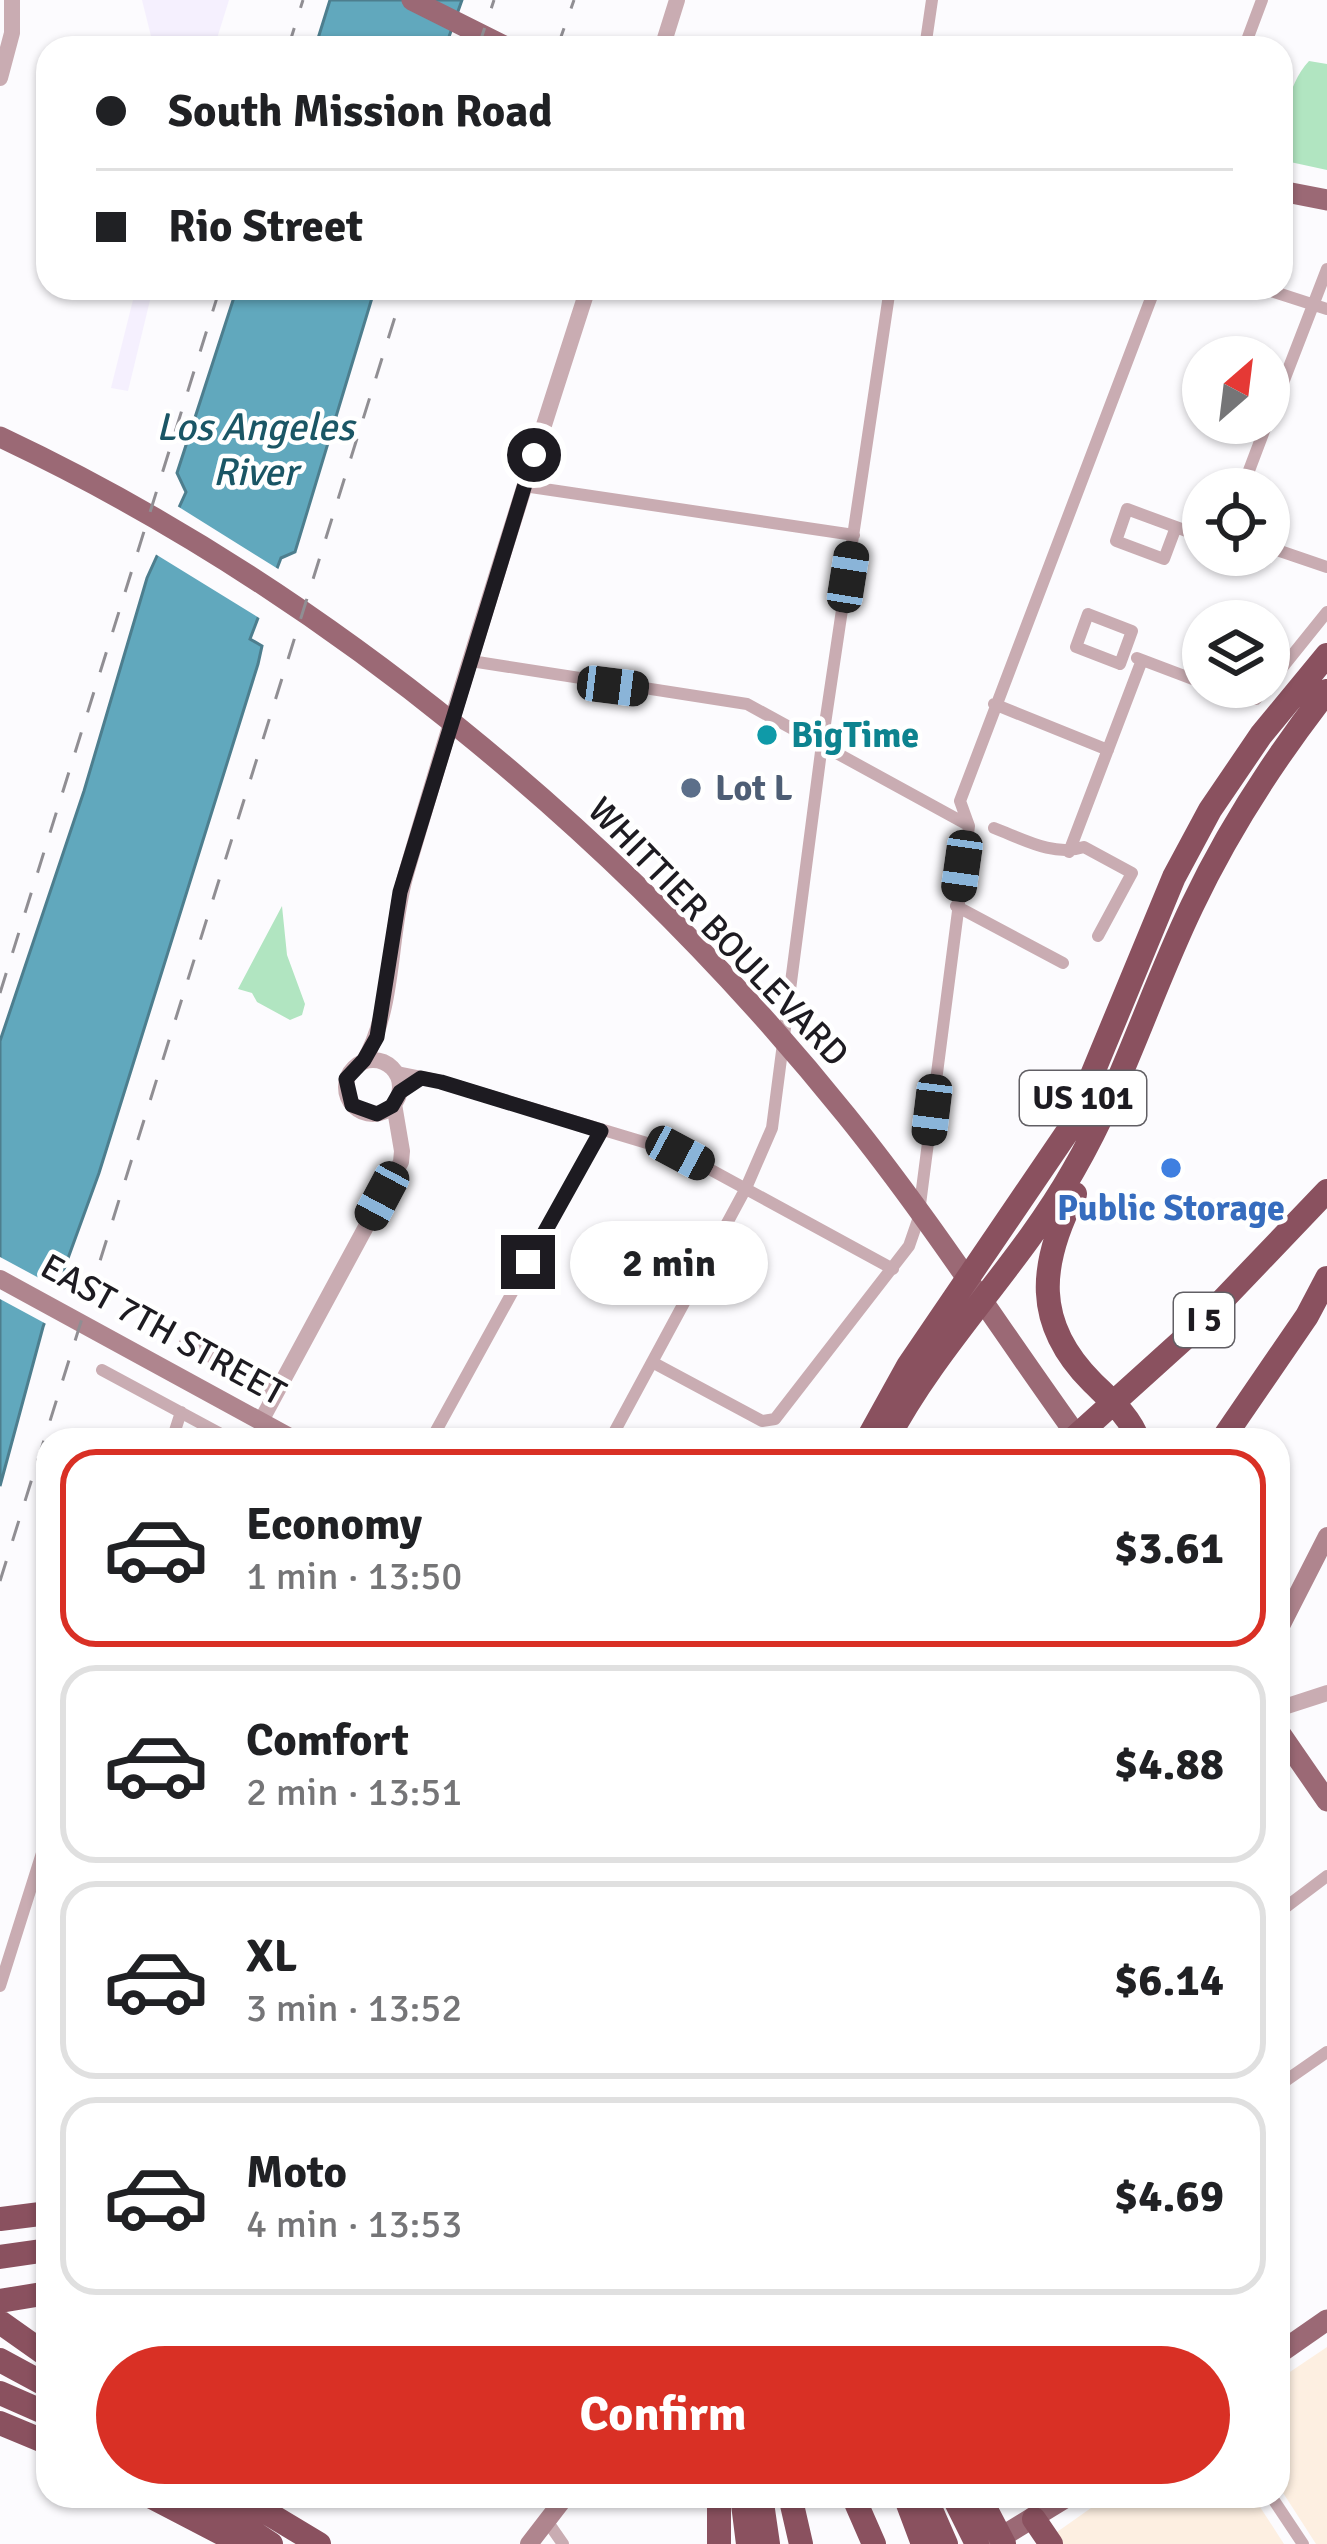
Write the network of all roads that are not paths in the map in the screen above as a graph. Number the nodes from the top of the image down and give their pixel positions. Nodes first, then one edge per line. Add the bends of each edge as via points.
1 (12, 0) edge
2 (412, 0) edge
3 (677, 0) edge
4 (932, 0) edge
5 (1262, 0) edge
6 (484, 36) edge
7 (666, 36) edge
8 (927, 36) edge
9 (1248, 36) edge
10 (4, 48) edge
11 (0, 78) edge
12 (1293, 193) edge
13 (1327, 200) edge
14 (1327, 268) edge
15 (584, 300) edge
16 (888, 300) edge
17 (1150, 300) edge
18 (1320, 306) edge
19 (1290, 372) edge
20 (0, 437) edge
21 (524, 486) junction
22 (1176, 527) junction
23 (1182, 529) edge
24 (854, 536) junction
25 (1290, 554) edge
26 (1327, 567) edge
27 (1327, 612) edge
28 (1327, 644) edge
29 (1124, 652) junction
30 (1327, 655) edge
31 (1290, 658) edge
32 (1142, 660) junction
33 (471, 661) junction
34 (1182, 675) edge
35 (1327, 691) edge
36 (994, 704) junction
37 (1261, 735) junction
38 (822, 744) junction
39 (1108, 750) junction
40 (969, 826) junction
41 (994, 828) dead end
42 (1069, 852) junction
43 (956, 906) junction
44 (1098, 936) dead end
45 (1064, 964) dead end
46 (377, 1037) junction
47 (364, 1060) junction
48 (392, 1068) junction
49 (421, 1078) junction
50 (397, 1098) junction
51 (374, 1114) junction
52 (1104, 1114) junction
53 (601, 1131) junction
54 (398, 1134) junction
55 (746, 1188) junction
56 (1327, 1191) edge
57 (893, 1269) junction
58 (0, 1279) edge
59 (1321, 1287) edge
60 (185, 1343) dead end
61 (652, 1362) junction
62 (102, 1370) dead end
63 (276, 1394) junction
64 (181, 1412) junction
65 (261, 1421) junction
66 (176, 1428) edge
67 (210, 1428) edge
68 (274, 1428) edge
69 (438, 1428) edge
70 (616, 1428) edge
71 (874, 1428) edge
72 (894, 1428) edge
73 (1069, 1428) edge
74 (1077, 1428) edge
75 (1131, 1428) edge
76 (1215, 1428) edge
77 (1230, 1428) edge
78 (1327, 1537) edge
79 (1290, 1609) edge
80 (1327, 1693) edge
81 (1290, 1705) edge
82 (1290, 1747) edge
83 (1327, 1801) edge
84 (36, 1872) edge
85 (1327, 1876) edge
86 (1290, 1904) edge
87 (0, 1986) edge
88 (1327, 2052) edge
89 (1290, 2078) edge
90 (36, 2214) edge
91 (0, 2219) edge
92 (36, 2251) edge
93 (0, 2258) edge
94 (36, 2295) edge
95 (0, 2300) edge
96 (1327, 2320) edge
97 (5, 2333) edge
98 (36, 2333) edge
99 (1290, 2346) edge
100 (36, 2350) edge
101 (0, 2360) edge
102 (36, 2380) edge
103 (0, 2393) edge
104 (36, 2409) edge
105 (0, 2423) edge
106 (36, 2439) edge
107 (173, 2508) edge
108 (216, 2508) edge
109 (259, 2508) edge
110 (557, 2508) edge
111 (718, 2508) edge
112 (744, 2508) edge
113 (763, 2508) edge
114 (795, 2508) edge
115 (858, 2508) edge
116 (909, 2508) edge
117 (930, 2508) edge
118 (985, 2508) edge
119 (1050, 2508) edge
120 (1279, 2508) edge
121 (1034, 2519) junction
122 (547, 2521) junction
123 (242, 2544) edge
124 (272, 2544) edge
125 (319, 2544) edge
126 (529, 2544) edge
127 (563, 2544) edge
128 (719, 2544) edge
129 (748, 2544) edge
130 (768, 2544) edge
131 (802, 2544) edge
132 (874, 2544) edge
133 (923, 2544) edge
134 (946, 2544) edge
135 (990, 2544) edge
136 (1006, 2544) edge
137 (1051, 2544) edge
138 (1303, 2544) edge

1 - 10 street
2 - 6 main road
3 - 7 street
4 - 8 street
5 - 9 street
10 - 11 street
12 - 13 main road
14 - 18 street
15 - 21 street
16 - 24 street
17 - 36 street
18 - 19 street
20 - 73 main road, WHITTIER BOULEVARD via 102,488 346,644 571,826 692,944 855,1126
21 - 24 street
21 - 33 street
22 - 22 street via 1164,559 1115,541 1127,509
22 - 23 street
24 - 38 street
25 - 26 street
27 - 31 street
28 - 37 highway
29 - 29 street via 1132,631 1088,614 1076,647 1120,664
29 - 32 street
30 - 37 highway, US 101
32 - 34 street
32 - 39 street
33 - 38 street via 747,704
33 - 46 street via 400,892
35 - 52 highway, US 101 via 1224,842
36 - 39 street
36 - 40 street via 960,801
37 - 71 highway, US 101 via 1174,877 1070,1128
38 - 40 street
38 - 55 street via 772,1128
39 - 42 street
40 - 43 street
41 - 42 street
42 - 44 street via 1084,847 1132,873
43 - 45 street
43 - 57 street via 918,1220
46 - 47 street
46 - 48 street
47 - 48 street
47 - 51 street via 345,1088 352,1105
48 - 49 street
48 - 50 street
49 - 50 street
49 - 53 street
50 - 51 street
50 - 54 street
51 - 54 street
52 - 72 highway, US 101 via 1042,1221
52 - 75 highway via 1100,1145 1060,1226 1048,1275 1051,1317 1060,1344
53 - 55 street via 680,1153
53 - 69 street
54 - 63 street via 400,1162
55 - 57 street
55 - 61 street
56 - 74 highway, I 5 via 1195,1329
57 - 61 street via 775,1419
58 - 65 main road, EAST 7TH STREET
59 - 76 highway
59 - 77 highway, I 5
60 - 63 street
61 - 70 street
62 - 64 street
63 - 65 street
64 - 66 street
64 - 67 street
65 - 68 main road, EAST 7TH STREET
78 - 79 main road
80 - 81 street
82 - 83 main road
84 - 87 street
85 - 86 street
88 - 89 street
90 - 91 highway
92 - 93 highway
94 - 95 highway
96 - 99 main road
97 - 98 highway
97 - 100 highway
101 - 102 highway
103 - 104 highway
105 - 106 highway
107 - 123 highway
108 - 124 highway
109 - 125 highway
110 - 122 main road
111 - 128 highway
112 - 129 highway
113 - 130 highway
114 - 131 highway
115 - 132 highway
116 - 133 highway
117 - 134 highway
118 - 136 highway
119 - 121 main road
120 - 138 street
121 - 135 main road
121 - 136 main road
121 - 137 highway
122 - 126 main road
122 - 127 street

